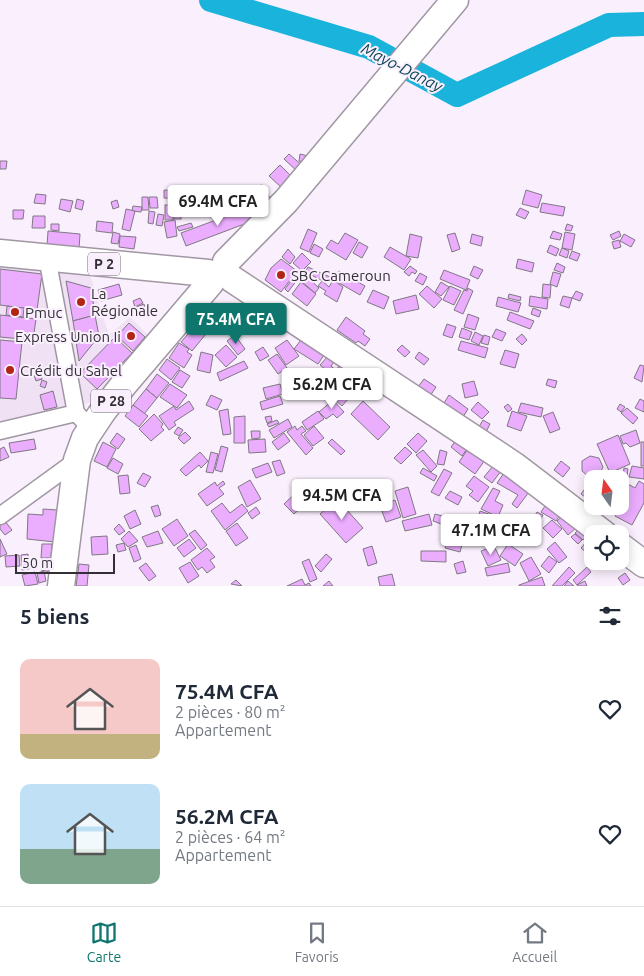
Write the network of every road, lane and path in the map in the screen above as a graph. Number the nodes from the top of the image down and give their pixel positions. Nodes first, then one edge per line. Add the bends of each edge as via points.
1 (455, 0) edge
2 (0, 253) edge
3 (47, 257) junction
4 (219, 274) junction
5 (84, 421) junction
6 (0, 431) edge
7 (77, 460) junction
8 (0, 516) edge
9 (592, 525) edge
10 (629, 553) edge
11 (644, 564) edge
12 (61, 586) edge

1 - 4 main road, P 28 via 286,201
2 - 3 main road, P 2
3 - 4 main road, P 2
3 - 5 street
4 - 5 main road, P 28 via 125,383
4 - 9 main road, P 2 via 515,466
5 - 6 street
5 - 7 main road, P 28
7 - 8 street
7 - 12 main road, P 28
10 - 11 main road

